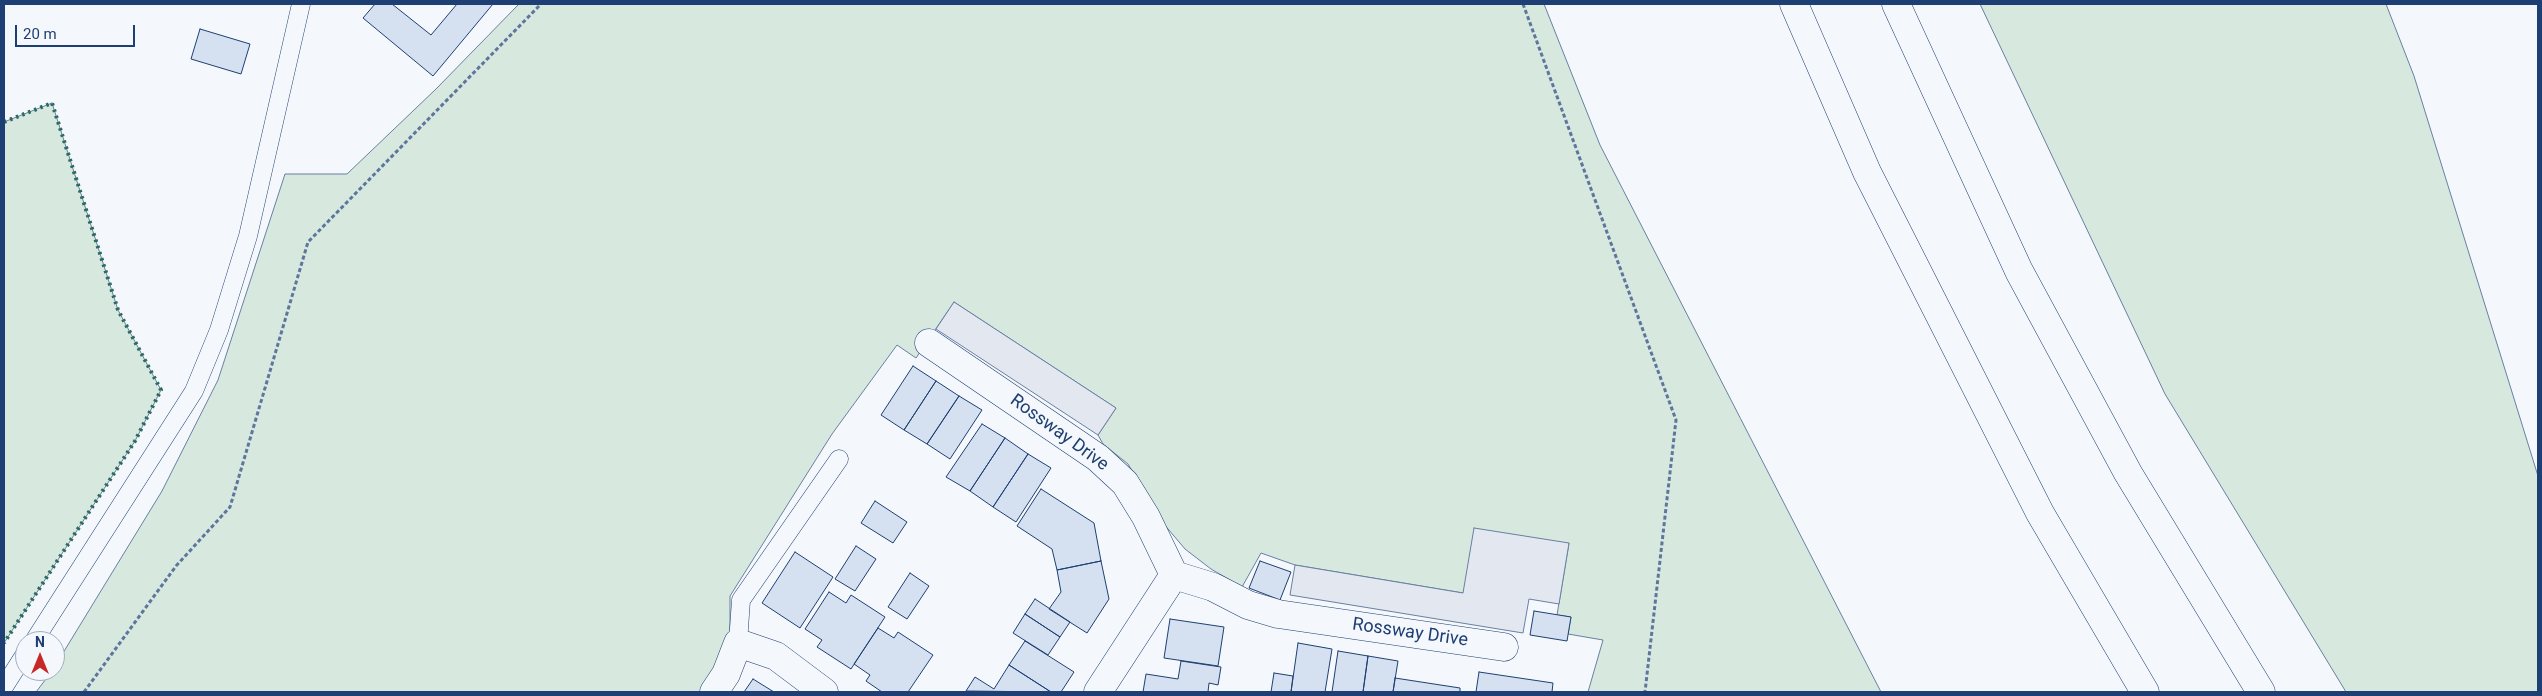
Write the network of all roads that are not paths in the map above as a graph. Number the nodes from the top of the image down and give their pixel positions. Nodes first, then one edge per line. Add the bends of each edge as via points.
1 (301, 4) edge
2 (1794, 4) edge
3 (1896, 4) edge
4 (929, 343) dead end
5 (839, 459) dead end
6 (1174, 575) junction
7 (40, 631) edge
8 (738, 643) junction
9 (1504, 647) dead end
10 (15, 670) edge
11 (4, 687) edge
12 (714, 692) edge
13 (824, 692) edge
14 (1098, 692) edge
15 (2145, 692) edge
16 (2261, 692) edge

1 - 7 lane via 248,236 219,330 194,391
2 - 15 main road via 1867,172 2040,513
3 - 16 main road via 2019,271 2128,473
4 - 6 main road, Rossway Drive via 1098,458 1125,484 1146,517
5 - 8 lane via 741,600
6 - 9 main road, Rossway Drive via 1278,614
6 - 14 main road
8 - 12 main road via 726,674
8 - 13 main road via 776,656
10 - 11 lane

